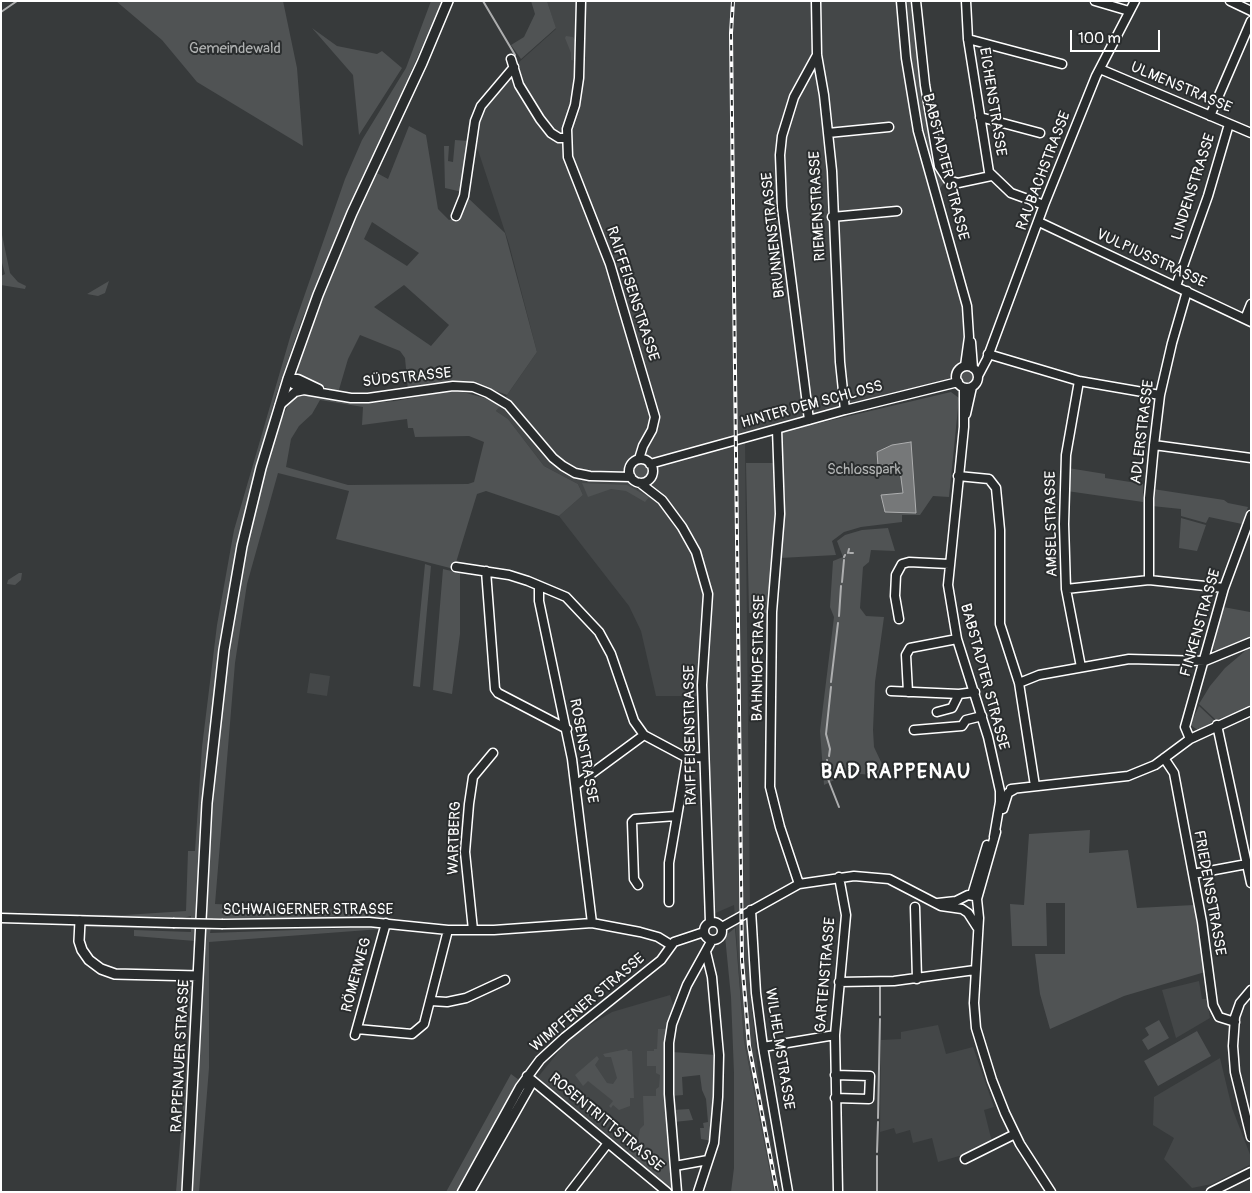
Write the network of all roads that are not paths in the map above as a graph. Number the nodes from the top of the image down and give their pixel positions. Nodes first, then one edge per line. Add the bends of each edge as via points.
1 (448, 1) edge
2 (581, 1) edge
3 (816, 1) edge
4 (901, 1) edge
5 (916, 1) edge
6 (966, 1) edge
7 (1095, 1) edge
8 (1135, 1) edge
9 (1230, 1) edge
10 (1251, 11) edge
11 (1129, 12) junction
12 (1251, 21) edge
13 (968, 39) junction
14 (817, 54) junction
15 (511, 59) dead end
16 (1062, 64) dead end
17 (514, 68) junction
18 (1100, 69) junction
19 (1210, 116) junction
20 (980, 117) junction
21 (1229, 124) junction
22 (889, 127) dead end
23 (828, 133) junction
24 (1040, 133) dead end
25 (1251, 133) edge
26 (566, 138) junction
27 (991, 176) junction
28 (1044, 206) junction
29 (897, 210) dead end
30 (456, 216) dead end
31 (832, 217) junction
32 (1039, 222) junction
33 (1176, 286) junction
34 (1187, 291) junction
35 (1251, 304) edge
36 (1248, 321) edge
37 (988, 354) junction
38 (293, 364) junction
39 (971, 367) junction
40 (978, 376) junction
41 (288, 378) junction
42 (298, 379) junction
43 (1079, 381) junction
44 (965, 386) junction
45 (304, 390) junction
46 (325, 393) junction
47 (1160, 394) junction
48 (280, 405) junction
49 (845, 410) junction
50 (809, 420) junction
51 (777, 429) junction
52 (1154, 445) junction
53 (1251, 458) edge
54 (640, 460) junction
55 (651, 471) junction
56 (630, 473) junction
57 (958, 476) junction
58 (640, 483) junction
59 (662, 500) junction
60 (1251, 515) edge
61 (949, 564) junction
62 (456, 567) dead end
63 (486, 571) junction
64 (1149, 580) junction
65 (540, 586) junction
66 (1224, 588) junction
67 (1066, 589) junction
68 (899, 618) dead end
69 (957, 639) junction
70 (1251, 642) edge
71 (1205, 661) junction
72 (1081, 667) junction
73 (1019, 683) junction
74 (891, 691) dead end
75 (908, 692) junction
76 (975, 692) junction
77 (959, 694) junction
78 (1251, 711) edge
79 (937, 712) dead end
80 (982, 716) junction
81 (1217, 725) junction
82 (567, 729) junction
83 (914, 730) dead end
84 (644, 735) junction
85 (1190, 739) junction
86 (493, 753) dead end
87 (703, 756) junction
88 (686, 758) junction
89 (1164, 758) junction
90 (576, 785) junction
91 (1035, 786) junction
92 (1015, 789) junction
93 (1000, 792) junction
94 (676, 816) junction
95 (994, 837) junction
96 (990, 846) junction
97 (1247, 864) junction
98 (1193, 874) junction
99 (839, 877) junction
100 (1251, 883) edge
101 (799, 884) junction
102 (638, 885) dead end
103 (974, 897) junction
104 (961, 899) junction
105 (669, 902) dead end
106 (936, 903) junction
107 (915, 907) dead end
108 (977, 908) junction
109 (751, 910) junction
110 (965, 911) junction
111 (1, 918) edge
112 (80, 921) junction
113 (710, 922) junction
114 (386, 923) junction
115 (592, 923) junction
116 (722, 927) junction
117 (977, 928) junction
118 (448, 930) junction
119 (473, 930) junction
120 (704, 932) junction
121 (712, 940) junction
122 (671, 945) junction
123 (706, 952) junction
124 (975, 970) junction
125 (198, 976) junction
126 (917, 979) junction
127 (505, 980) dead end
128 (839, 982) junction
129 (1251, 990) edge
130 (431, 1001) junction
131 (1234, 1022) junction
132 (835, 1035) junction
133 (763, 1047) junction
134 (835, 1075) junction
135 (530, 1078) junction
136 (835, 1098) junction
137 (1015, 1134) junction
138 (1251, 1137) edge
139 (608, 1143) junction
140 (965, 1159) dead end
141 (708, 1160) junction
142 (675, 1166) junction
143 (1251, 1172) edge
144 (1046, 1190) edge
145 (187, 1192) edge
146 (462, 1192) edge
147 (470, 1192) edge
148 (570, 1192) edge
149 (667, 1192) edge
150 (677, 1192) edge
151 (698, 1192) edge
152 (788, 1192) edge
153 (838, 1192) edge
154 (1211, 1192) edge

1 - 38 main road, RAPPENAUER STRASSE via 352,213
2 - 26 street, RAIFFEISENSTRASSE via 578,90
3 - 14 street, RIEMENSTRASSE
4 - 39 street, BABSTADTER STRASSE via 918,131 967,306
5 - 27 street via 925,85 939,166 948,180 958,183
6 - 13 street, EICHENSTRASSE
7 - 11 street
8 - 11 street, RAUBACHSTRASSE
9 - 10 street
11 - 18 street, RAUBACHSTRASSE
12 - 19 street
13 - 16 street
13 - 20 street, EICHENSTRASSE
14 - 23 street, RIEMENSTRASSE
14 - 50 street, BRUNNENSTRASSE via 794,97 782,136 780,155 782,207
15 - 17 street
17 - 26 street via 519,85 540,118 551,132 559,138
17 - 30 street via 481,106 475,121 464,196
18 - 19 street, ULMENSTRASSE
18 - 28 street, RAUBACHSTRASSE
19 - 21 street, ULMENSTRASSE
20 - 24 street
20 - 27 street, EICHENSTRASSE
21 - 25 street, ULMENSTRASSE
21 - 33 street, LINDENSTRASSE
22 - 23 street
23 - 31 street, RIEMENSTRASSE
26 - 54 street, RAIFFEISENSTRASSE via 568,157 610,264 656,417
27 - 28 street, EICHENSTRASSE via 1010,193
28 - 32 street, RAUBACHSTRASSE
29 - 31 street
31 - 49 street, RIEMENSTRASSE
32 - 33 street, VULPIUSSTRASSE
32 - 37 street, RAUBACHSTRASSE
33 - 34 street, VULPIUSSTRASSE
34 - 36 street, VULPIUSSTRASSE
34 - 47 street, ADLERSTRASSE
35 - 36 street
37 - 39 street, RAUBACHSTRASSE
37 - 40 street, RAUBACHSTRASSE
37 - 43 street
38 - 41 main road, RAPPENAUER STRASSE
38 - 42 street
39 - 40 street
39 - 44 street, BABSTADTER STRASSE via 958,371
40 - 44 street, BABSTADTER STRASSE via 977,383
41 - 42 street, SÜDSTRASSE
41 - 45 street, SÜDSTRASSE
41 - 48 main road, RAPPENAUER STRASSE
42 - 46 street, SÜDSTRASSE
43 - 47 street
43 - 67 street, AMSELSTRASSE via 1064,475
44 - 49 street, HINTER DEM SCHLOSS
44 - 57 street, BABSTADTER STRASSE
45 - 46 street, SÜDSTRASSE
45 - 48 street via 295,392
46 - 56 street, SÜDSTRASSE via 368,398 438,388 473,387 508,405 541,446 564,466 575,472 608,477
47 - 52 street, ADLERSTRASSE
48 - 125 main road, RAPPENAUER STRASSE via 242,546 224,650 206,803
49 - 50 street, HINTER DEM SCHLOSS
50 - 51 street, HINTER DEM SCHLOSS
51 - 55 street, HINTER DEM SCHLOSS via 674,456
51 - 101 street, BAHNHOFSTRASSE via 780,514 772,612 770,787
52 - 53 street
52 - 64 street, ADLERSTRASSE via 1149,498
54 - 55 street
54 - 56 street, RAIFFEISENSTRASSE via 633,463
55 - 58 street
55 - 59 street, RAIFFEISENSTRASSE
56 - 58 street, RAIFFEISENSTRASSE
57 - 61 street, BABSTADTER STRASSE
57 - 73 street via 989,479 996,488 1000,530 1000,624
58 - 59 street, RAIFFEISENSTRASSE
59 - 87 street, RAIFFEISENSTRASSE via 696,552 708,594 702,665
60 - 66 street, FINKENSTRASSE
61 - 68 street via 902,564 896,574
61 - 69 street, BABSTADTER STRASSE via 950,601
62 - 63 street
63 - 65 street
63 - 82 street via 495,689
64 - 66 street
64 - 67 street
65 - 82 street, ROSENSTRASSE via 539,601
65 - 84 street via 566,597 599,632 622,683 634,720
66 - 71 street, FINKENSTRASSE
67 - 72 street, AMSELSTRASSE
69 - 75 street via 910,648 906,655
69 - 76 street, BABSTADTER STRASSE
70 - 71 street
71 - 72 street via 1149,658
71 - 85 street, FINKENSTRASSE via 1185,727
72 - 73 street via 1039,675
73 - 91 street
74 - 75 street
75 - 77 street
76 - 77 street
76 - 80 street, BABSTADTER STRASSE
77 - 79 street via 952,708
78 - 81 street
80 - 83 street via 966,720 962,726
80 - 93 street, BABSTADTER STRASSE
81 - 85 street
81 - 97 street
82 - 90 street, ROSENSTRASSE
84 - 88 street
84 - 90 street
85 - 89 street
86 - 119 street, WARTBERG via 473,777 469,804 465,852
87 - 88 street
87 - 113 street, RAIFFEISENSTRASSE
88 - 94 street
89 - 91 street via 1144,771 1128,776
89 - 98 street, FRIEDENSSTRASSE via 1174,773
90 - 115 street, ROSENSTRASSE
91 - 92 street
92 - 93 street
92 - 95 street via 1008,793
93 - 95 street
93 - 96 street
94 - 102 street via 635,819 632,822 634,879
94 - 105 street via 669,863
95 - 96 street
96 - 103 street
97 - 98 street
97 - 100 street
98 - 131 street, FRIEDENSSTRASSE via 1215,1012 1219,1017
99 - 101 street
99 - 106 street via 872,876 889,880
99 - 128 street, GARTENSTRASSE via 846,915
101 - 109 street
103 - 104 street via 968,894
103 - 108 street
104 - 106 street
104 - 110 street
106 - 110 street
107 - 126 street
108 - 110 street
108 - 117 street
109 - 116 street
109 - 133 street, WILHELMSTRASSE via 755,985
110 - 117 street
111 - 112 street, SCHWAIGERNER STRASSE
112 - 114 street, SCHWAIGERNER STRASSE, bridge
112 - 125 main road via 82,950 101,969 115,974
113 - 116 street
113 - 120 street
114 - 118 street, SCHWAIGERNER STRASSE
114 - 130 street, RÖMERWEG via 356,1032 412,1034 424,1024
115 - 119 street, SCHWAIGERNER STRASSE
115 - 122 street, SCHWAIGERNER STRASSE via 658,937
116 - 121 street via 721,936
117 - 124 street
118 - 119 street, SCHWAIGERNER STRASSE
118 - 130 street
120 - 121 street
120 - 122 street, WIMPFENER STRASSE
121 - 123 street
122 - 135 street, WIMPFENER STRASSE via 660,960 565,1037
123 - 141 street via 712,976 719,1055 716,1134
123 - 142 street via 687,985 672,1026 668,1059
124 - 126 street
124 - 137 street via 974,1003 978,1035
125 - 145 main road, RAPPENAUER STRASSE
126 - 128 street
127 - 130 street via 466,998
128 - 132 street, GARTENSTRASSE
129 - 131 street via 1240,1003
131 - 138 street via 1235,1072
132 - 133 street
132 - 134 street, GARTENSTRASSE
133 - 152 street, WILHELMSTRASSE
134 - 136 street, GARTENSTRASSE
134 - 136 street via 870,1076 869,1099
135 - 139 street, ROSENTRITTSTRASSE
135 - 146 street, WIMPFENER STRASSE
135 - 147 street, WIMPFENER STRASSE
136 - 153 street, GARTENSTRASSE
137 - 140 street
137 - 144 street
139 - 148 street
139 - 149 street, ROSENTRITTSTRASSE
141 - 142 street
141 - 151 street
142 - 150 street
143 - 154 street

